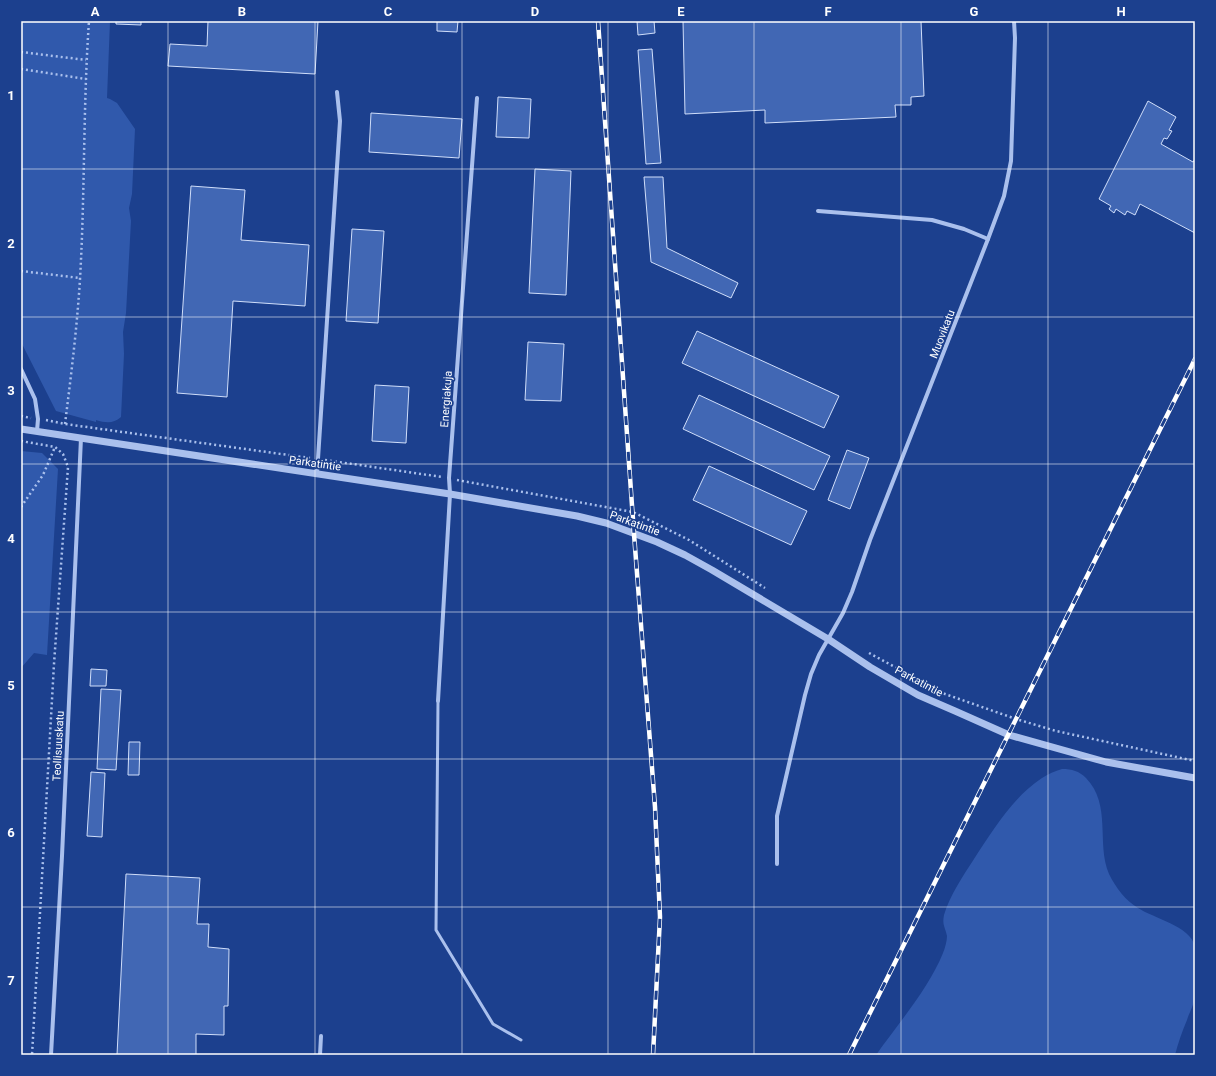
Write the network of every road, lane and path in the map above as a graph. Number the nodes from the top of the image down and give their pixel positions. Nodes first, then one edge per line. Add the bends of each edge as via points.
1 (89, 21) edge
2 (1014, 21) edge
3 (21, 52) edge
4 (86, 60) junction
5 (21, 69) edge
6 (86, 79) junction
7 (337, 92) dead end
8 (476, 98) dead end
9 (818, 211) dead end
10 (988, 239) junction
11 (21, 271) edge
12 (80, 278) junction
13 (21, 369) edge
14 (21, 416) edge
15 (38, 419) junction
16 (65, 424) junction
17 (21, 429) edge
18 (37, 431) junction
19 (81, 438) junction
20 (21, 441) edge
21 (56, 447) junction
22 (317, 459) junction
23 (317, 474) junction
24 (449, 478) junction
25 (450, 494) junction
26 (21, 507) edge
27 (768, 590) dead end
28 (828, 639) junction
29 (863, 650) dead end
30 (438, 701) joint
31 (1195, 761) edge
32 (1195, 778) edge
33 (777, 864) dead end
34 (321, 1036) dead end
35 (521, 1040) dead end
36 (32, 1055) edge
37 (50, 1055) edge
38 (320, 1055) edge

1 - 4 path
2 - 10 street, Muovikatu via 1010,161 1004,196
3 - 4 path
4 - 6 path
5 - 6 path
6 - 12 path
7 - 22 street via 340,121
8 - 24 street, Energiakuja
9 - 10 street via 932,220
10 - 28 street, Muovikatu via 852,592
11 - 12 path
12 - 16 path
13 - 15 street via 35,399
14 - 15 path
15 - 16 path
15 - 18 street
16 - 22 path
17 - 18 street, Parkatintie
18 - 19 street, Parkatintie
19 - 23 street, Parkatintie
19 - 37 street, Teollisuuskatu via 63,840
20 - 21 path
21 - 26 path via 43,474
21 - 36 path via 63,454 68,468
22 - 23 street
22 - 24 path
23 - 25 street, Parkatintie
24 - 25 street, Energiakuja
24 - 27 path via 633,512 689,540
25 - 28 street, Parkatintie via 577,516 606,523 657,542 712,570
25 - 30 street, Energiakuja
28 - 32 street, Parkatintie via 918,694 1009,735 1106,762
28 - 33 street, Muovikatu via 805,696 778,816
29 - 31 path via 945,694 1016,719 1056,731
30 - 35 lane via 436,930 493,1024
34 - 38 street

